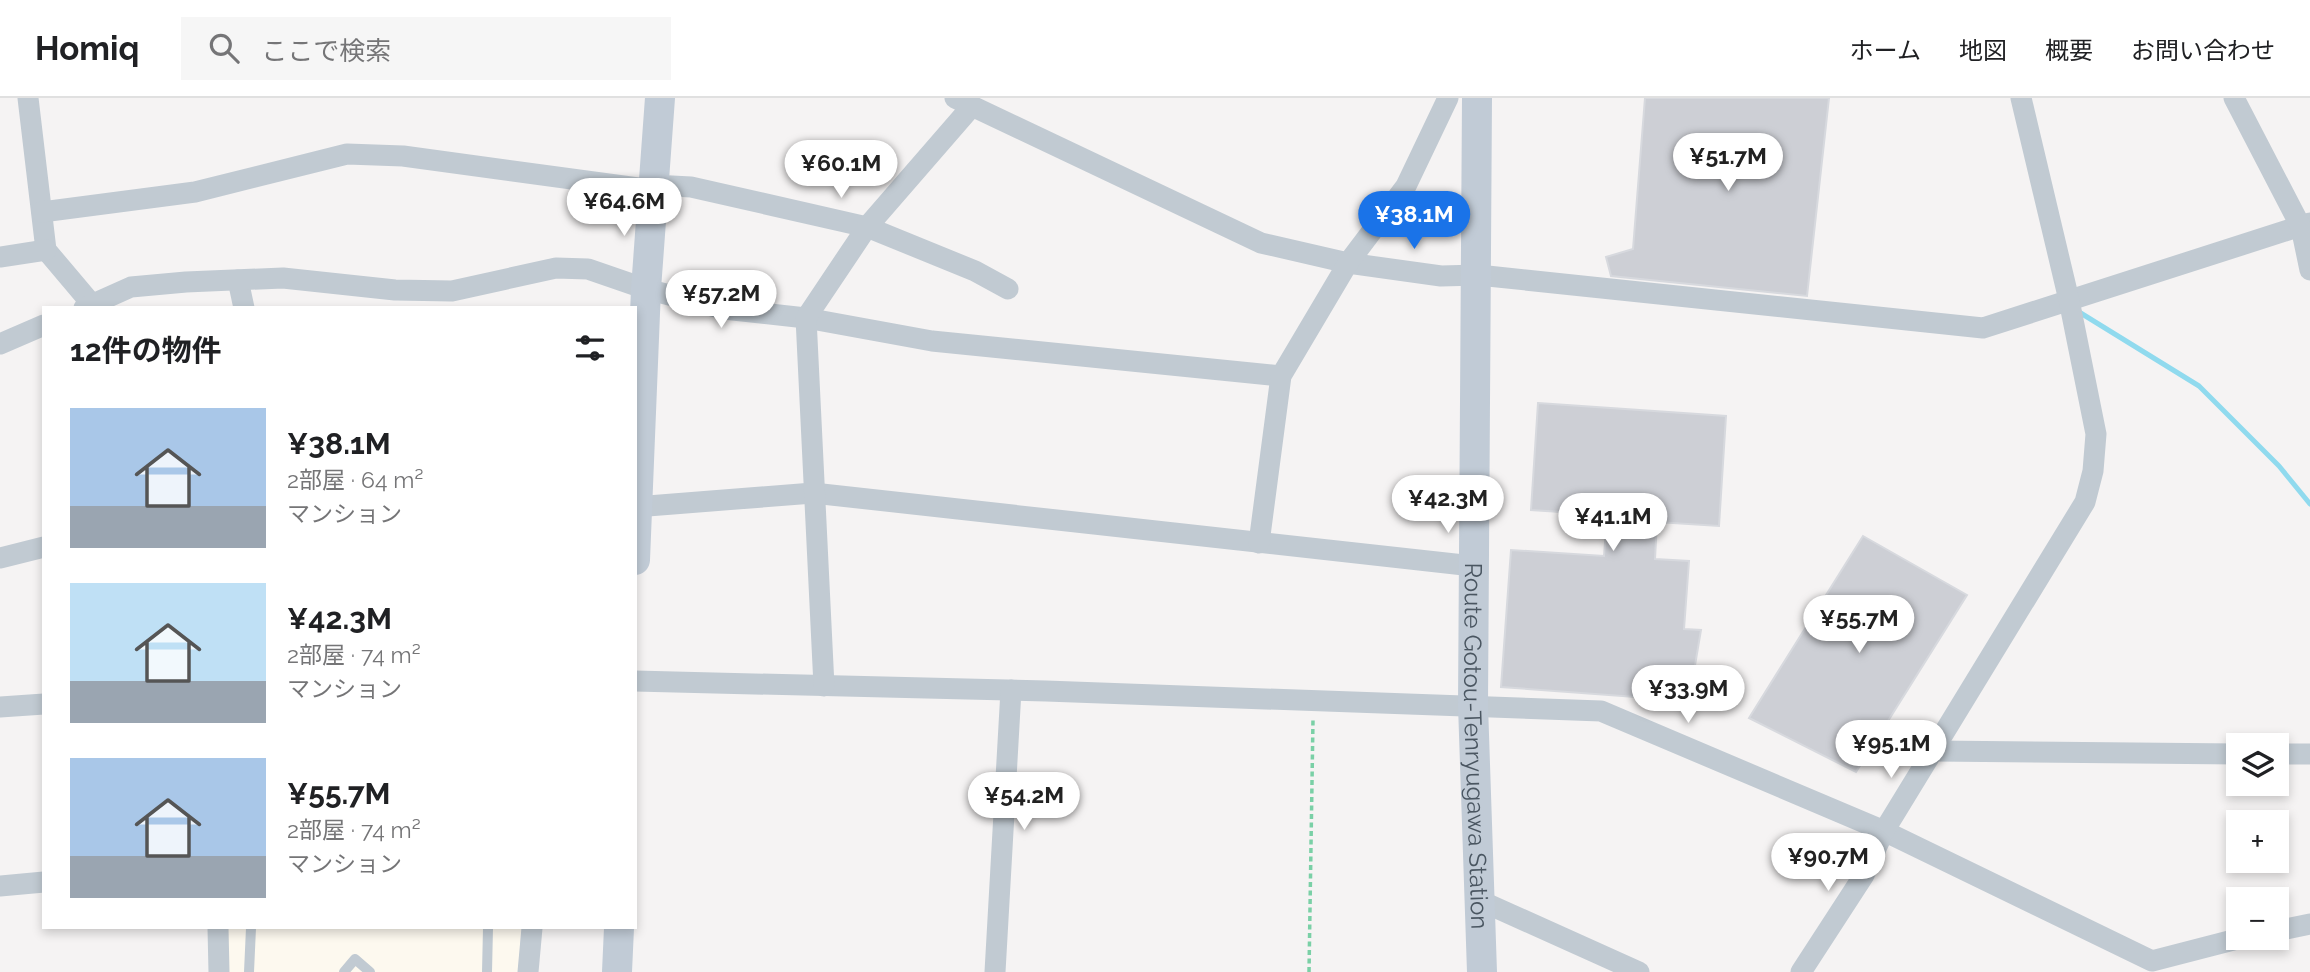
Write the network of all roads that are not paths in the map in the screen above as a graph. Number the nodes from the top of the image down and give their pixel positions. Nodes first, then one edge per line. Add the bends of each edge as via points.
1 (28, 98) edge
2 (660, 98) edge
3 (1448, 98) edge
4 (1477, 98) edge
5 (2021, 98) edge
6 (2234, 98) edge
7 (963, 102) edge
8 (653, 187) junction
9 (42, 212) junction
10 (2305, 225) edge
11 (867, 228) junction
12 (46, 250) junction
13 (0, 257) edge
14 (1348, 263) junction
15 (2310, 270) edge
16 (1478, 275) junction
17 (238, 280) junction
18 (646, 289) junction
19 (1008, 289) dead end
20 (2069, 300) junction
21 (90, 306) edge
22 (93, 306) edge
23 (244, 306) edge
24 (806, 318) junction
25 (42, 326) edge
26 (0, 344) edge
27 (1281, 376) junction
28 (638, 420) edge
29 (637, 464) edge
30 (813, 493) junction
31 (637, 507) edge
32 (1259, 543) junction
33 (42, 548) edge
34 (0, 558) edge
35 (1473, 566) junction
36 (637, 681) edge
37 (824, 686) junction
38 (1011, 690) junction
39 (42, 704) edge
40 (1473, 705) junction
41 (0, 707) edge
42 (1934, 751) junction
43 (2226, 754) edge
44 (2289, 754) edge
45 (2310, 754) edge
46 (1884, 831) junction
47 (42, 883) edge
48 (0, 886) edge
49 (1481, 901) junction
50 (2310, 924) edge
51 (2289, 928) edge
52 (218, 929) edge
53 (251, 929) edge
54 (488, 929) edge
55 (532, 929) edge
56 (619, 929) edge
57 (2226, 943) edge
58 (2149, 967) edge
59 (219, 972) edge
60 (249, 972) edge
61 (344, 972) edge
62 (370, 972) edge
63 (487, 972) edge
64 (528, 972) edge
65 (617, 972) edge
66 (995, 972) edge
67 (1482, 972) edge
68 (1639, 972) edge
69 (1801, 972) edge

1 - 9 street
2 - 8 main road
3 - 14 street via 1406,186
4 - 16 main road, Route Gotou-Tenryugawa Station
5 - 20 street
6 - 10 street
7 - 11 street
7 - 14 street via 1261,243
8 - 9 street via 403,156 347,154 195,192
8 - 11 street via 691,187
8 - 18 main road
9 - 12 street
10 - 15 street
10 - 20 street
11 - 19 street
11 - 24 street
12 - 13 street
12 - 21 street
14 - 16 street via 1441,276
14 - 27 street
16 - 20 street via 1983,328
16 - 35 main road, Route Gotou-Tenryugawa Station
17 - 18 street via 283,278 395,290 452,290 556,268 588,269
17 - 22 street via 131,286
17 - 23 street
18 - 24 street via 724,309
18 - 28 main road
20 - 42 street via 2096,434 2085,502
24 - 27 street via 932,341
24 - 30 street
25 - 26 street
27 - 32 street
28 - 29 main road
30 - 31 street
30 - 32 street
30 - 37 street
32 - 35 street
33 - 34 street
35 - 40 main road, Route Gotou-Tenryugawa Station
36 - 37 street
37 - 38 street
38 - 40 street
38 - 66 street
39 - 41 street
40 - 46 street via 1601,711
40 - 49 main road, Route Gotou-Tenryugawa Station
42 - 43 street
42 - 46 street
44 - 45 street
46 - 58 street
46 - 69 street via 1864,875
47 - 48 street
49 - 67 main road, Route Gotou-Tenryugawa Station
49 - 68 street
50 - 51 street
52 - 59 street
53 - 60 lane
54 - 63 lane
55 - 64 street
56 - 65 main road
57 - 58 street
61 - 62 lane via 355,959

